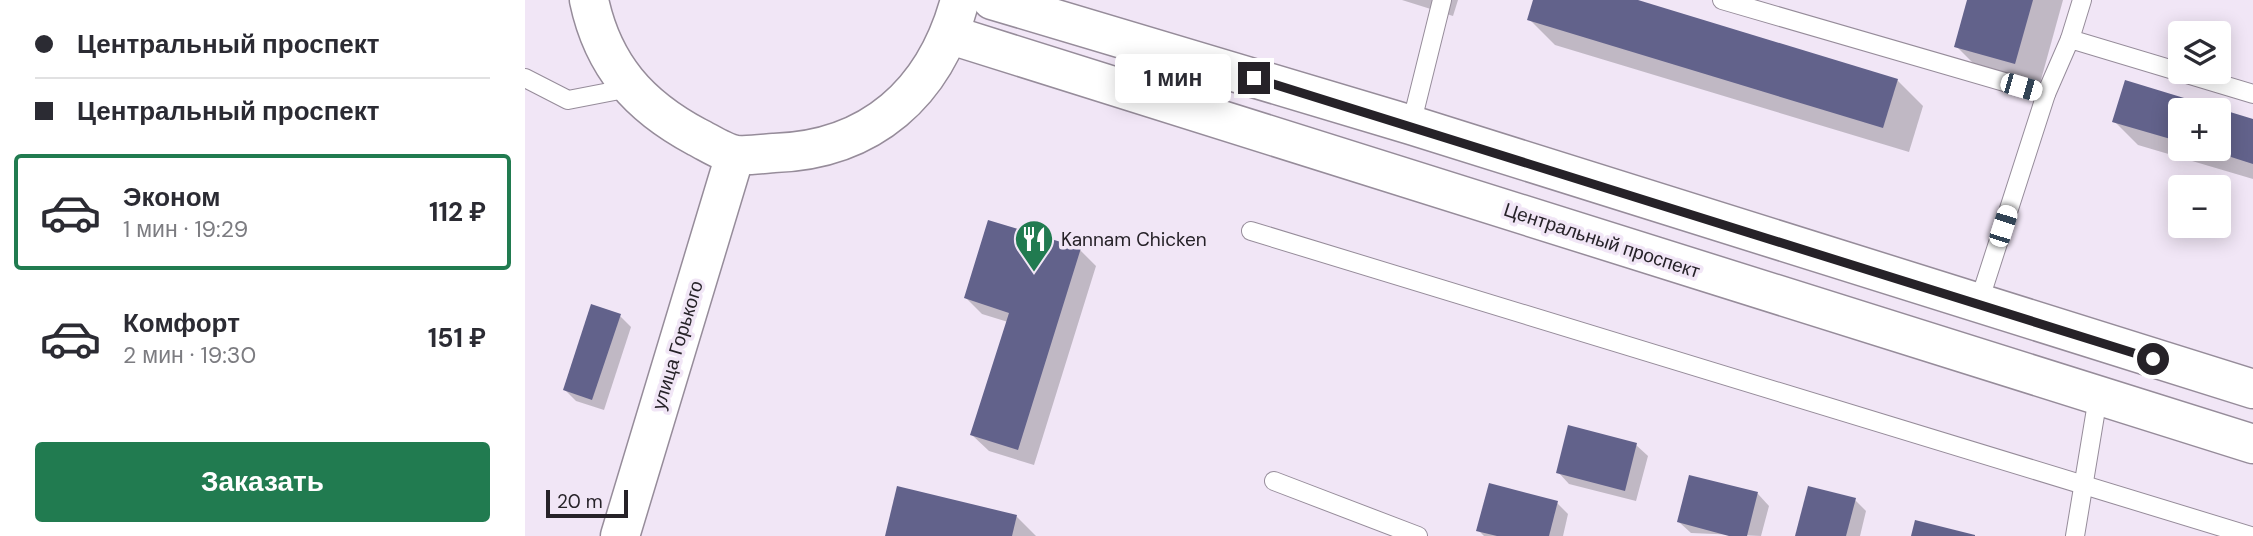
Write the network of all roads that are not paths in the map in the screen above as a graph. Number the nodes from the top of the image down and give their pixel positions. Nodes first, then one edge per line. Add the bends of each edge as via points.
1 (589, 0) edge
2 (992, 0) edge
3 (1442, 0) edge
4 (1722, 0) edge
5 (2082, 0) edge
6 (955, 17) edge
7 (2070, 39) junction
8 (525, 78) edge
9 (630, 88) junction
10 (2046, 94) junction
11 (2253, 94) edge
12 (1411, 125) junction
13 (735, 155) junction
14 (1251, 231) dead end
15 (1978, 306) junction
16 (2253, 389) edge
17 (2098, 397) junction
18 (2253, 444) edge
19 (1274, 481) dead end
20 (2084, 484) junction
21 (620, 536) edge
22 (1417, 536) edge
23 (2075, 536) edge
24 (2251, 536) edge

1 - 9 street via 609,57
2 - 12 street
3 - 12 lane
4 - 10 lane
5 - 7 lane
6 - 13 street via 927,78 892,114 850,139 802,152
6 - 17 street, Центральный проспект
7 - 10 lane
7 - 11 lane
8 - 9 lane via 568,100
9 - 13 street via 665,120
10 - 15 lane
12 - 15 street
13 - 21 street, улица Горького
14 - 20 lane
15 - 16 street
17 - 18 street, Центральный проспект
17 - 20 lane
19 - 22 lane
20 - 23 lane
20 - 24 lane

